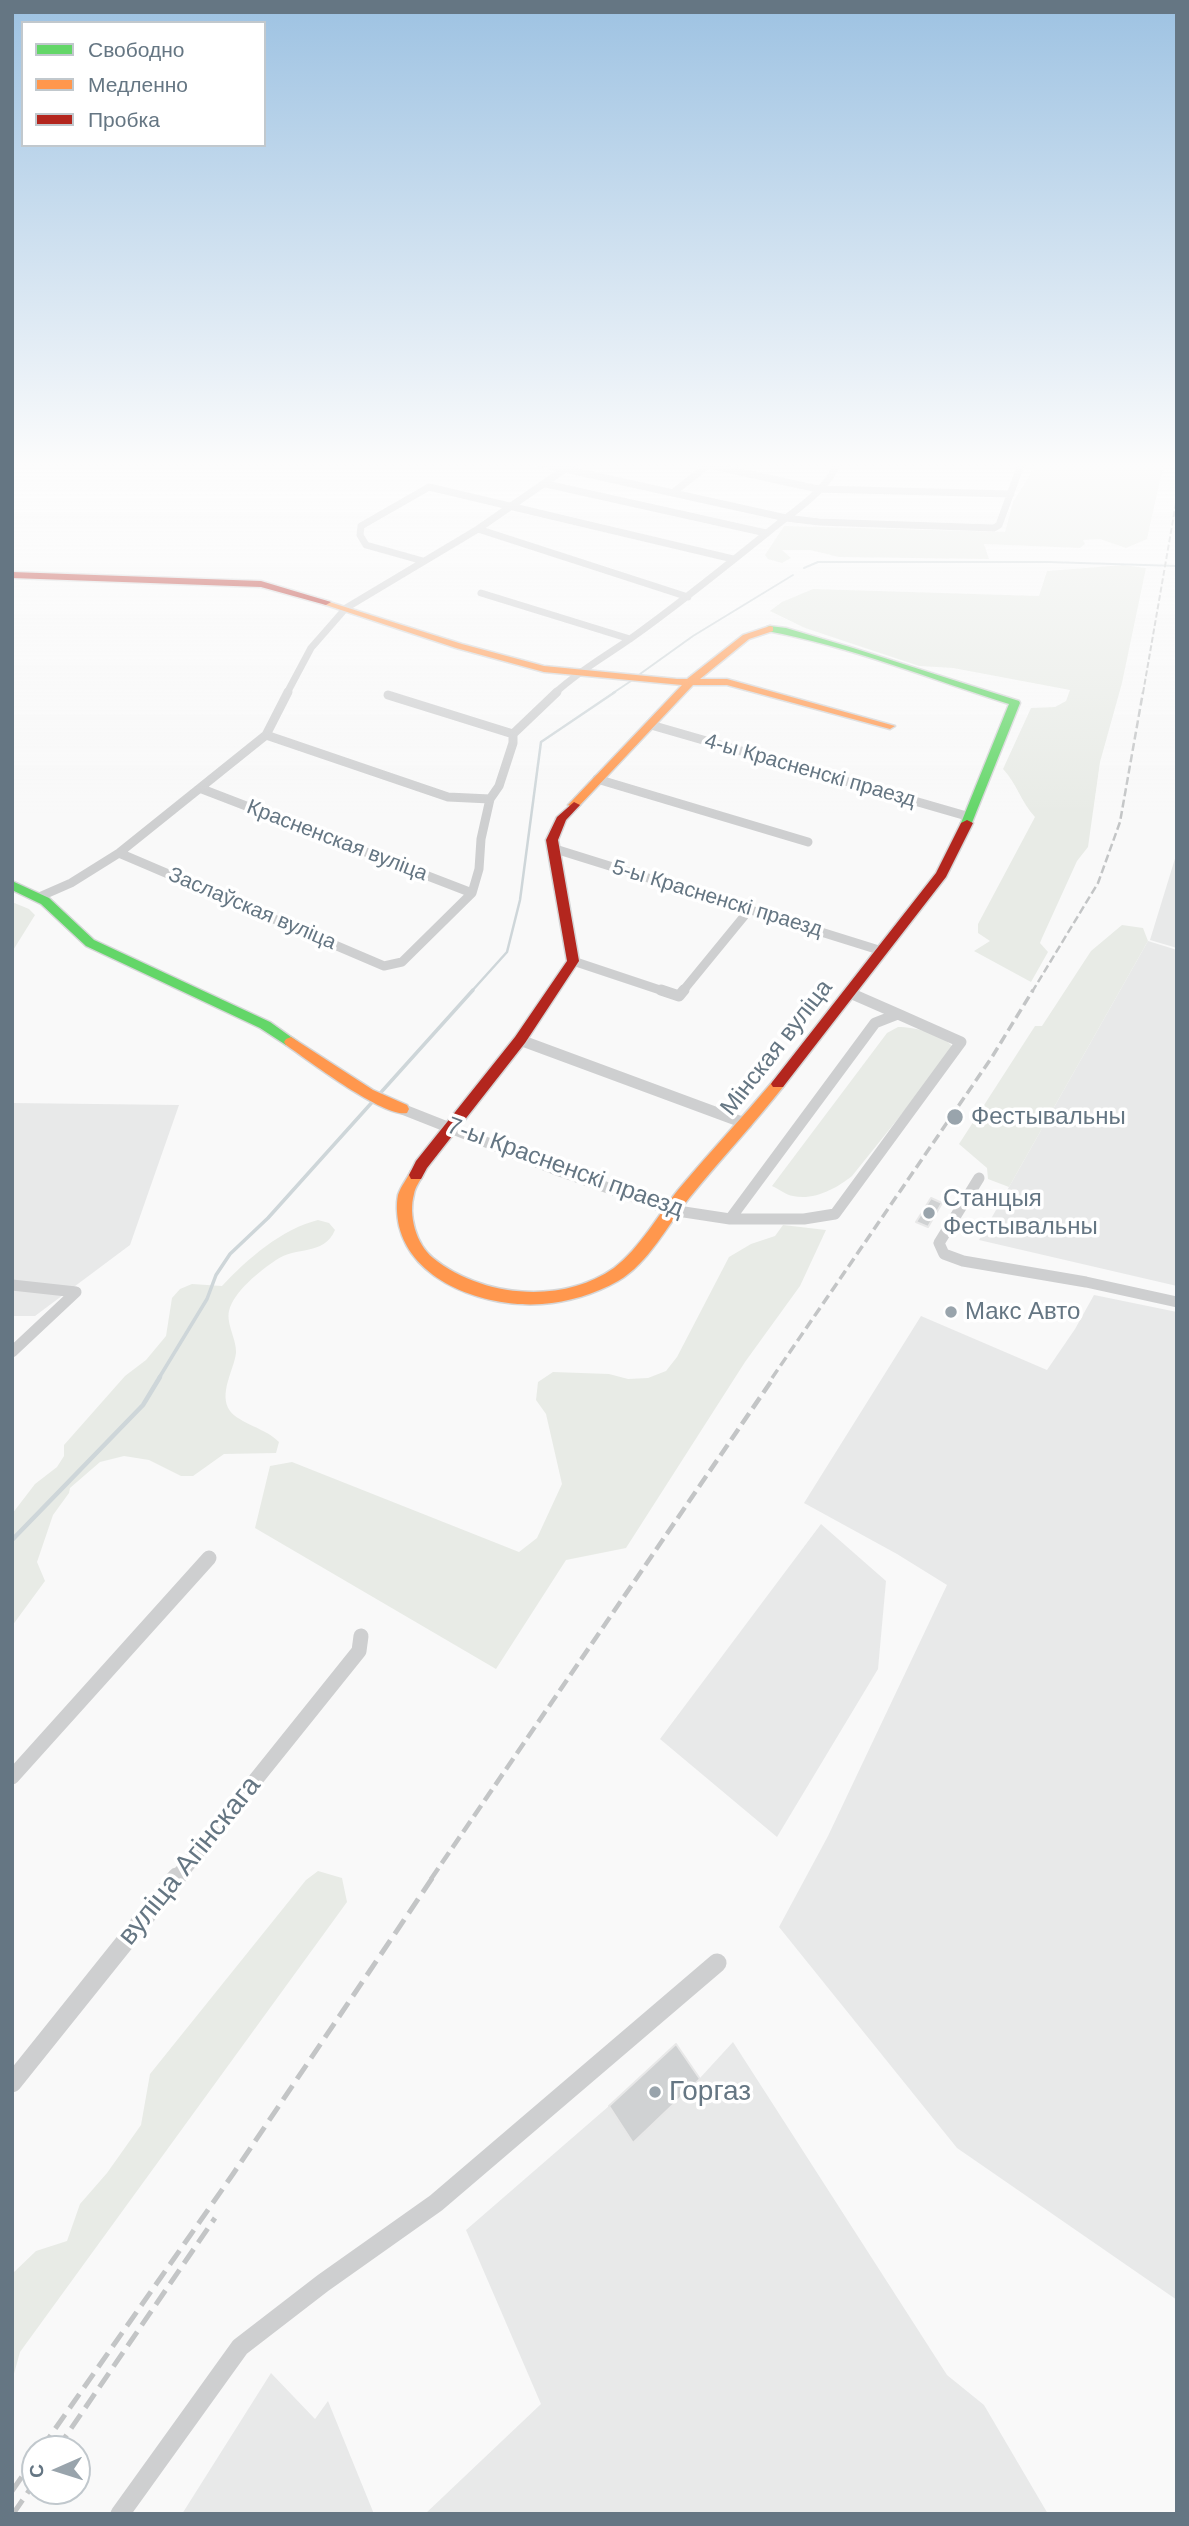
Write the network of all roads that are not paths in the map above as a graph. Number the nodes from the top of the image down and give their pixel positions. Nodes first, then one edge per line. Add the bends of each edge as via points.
1 (147, 580) edge
2 (392, 580) edge
3 (635, 580) edge
4 (708, 580) edge
5 (481, 593) dead end
6 (688, 597) junction
7 (346, 608) junction
8 (630, 639) junction
9 (577, 672) junction
10 (691, 681) junction
11 (388, 695) dead end
12 (651, 725) junction
13 (890, 726) dead end
14 (513, 733) junction
15 (266, 735) junction
16 (597, 779) junction
17 (202, 789) junction
18 (490, 799) junction
19 (970, 817) junction
20 (808, 842) dead end
21 (552, 848) junction
22 (119, 853) junction
23 (12, 885) edge
24 (472, 893) junction
25 (39, 897) junction
26 (750, 909) junction
27 (882, 951) junction
28 (573, 961) junction
29 (384, 966) joint
30 (850, 993) junction
31 (898, 1014) junction
32 (520, 1040) junction
33 (402, 1109) joint
34 (747, 1124) junction
35 (452, 1128) junction
36 (979, 1178) dead end
37 (671, 1210) junction
38 (730, 1219) junction
39 (12, 1285) edge
40 (1177, 1302) edge
41 (12, 1352) edge
42 (209, 1558) dead end
43 (361, 1636) dead end
44 (12, 1777) edge
45 (717, 1963) dead end
46 (12, 2083) edge
47 (120, 2514) edge

1 - 7 street via 261,584
2 - 7 street
3 - 6 street
4 - 6 street
5 - 8 street
6 - 8 street
7 - 9 street via 459,646 544,669
7 - 15 street via 311,648
8 - 9 street
9 - 10 street
9 - 14 street
10 - 12 street
10 - 13 street via 727,682
10 - 19 street, Мінская вуліца via 746,637 770,629 1015,703
11 - 14 street
12 - 16 street
12 - 19 street, 4-ы Красненскі праезд
14 - 18 street via 499,786
15 - 17 street
15 - 18 street via 448,797
16 - 20 street
16 - 21 street via 561,819
17 - 22 street
17 - 24 street, Красненская вуліца
18 - 24 street
19 - 27 street, Мінская вуліца via 942,874
21 - 26 street, 5-ы Красненскі праезд
21 - 28 street
22 - 25 street
22 - 29 street, Заслаўская вуліца
23 - 25 street
24 - 29 street via 402,962
25 - 33 street via 90,943 265,1026 368,1094
26 - 27 street, 5-ы Красненскі праезд
26 - 28 street via 679,996
27 - 30 street, Мінская вуліца
28 - 32 street
30 - 31 street
30 - 34 street, Мінская вуліца
31 - 38 street via 875,1023
31 - 38 street, 7-ы Красненскі праезд via 961,1042 835,1214 804,1219
32 - 34 street
32 - 35 street
33 - 35 street, 7-ы Красненскі праезд
34 - 37 street, Мінская вуліца
35 - 37 street, 7-ы Красненскі праезд
35 - 37 street, Мінская вуліца via 422,1165 406,1195 407,1224 416,1253 475,1292 529,1299 577,1292 614,1276 646,1245
36 - 40 street via 939,1243 944,1254
37 - 38 street, 7-ы Красненскі праезд
39 - 41 street via 76,1292
42 - 44 street
43 - 46 street, вуліца Агінскага via 359,1651
45 - 47 street via 436,2203 240,2347

